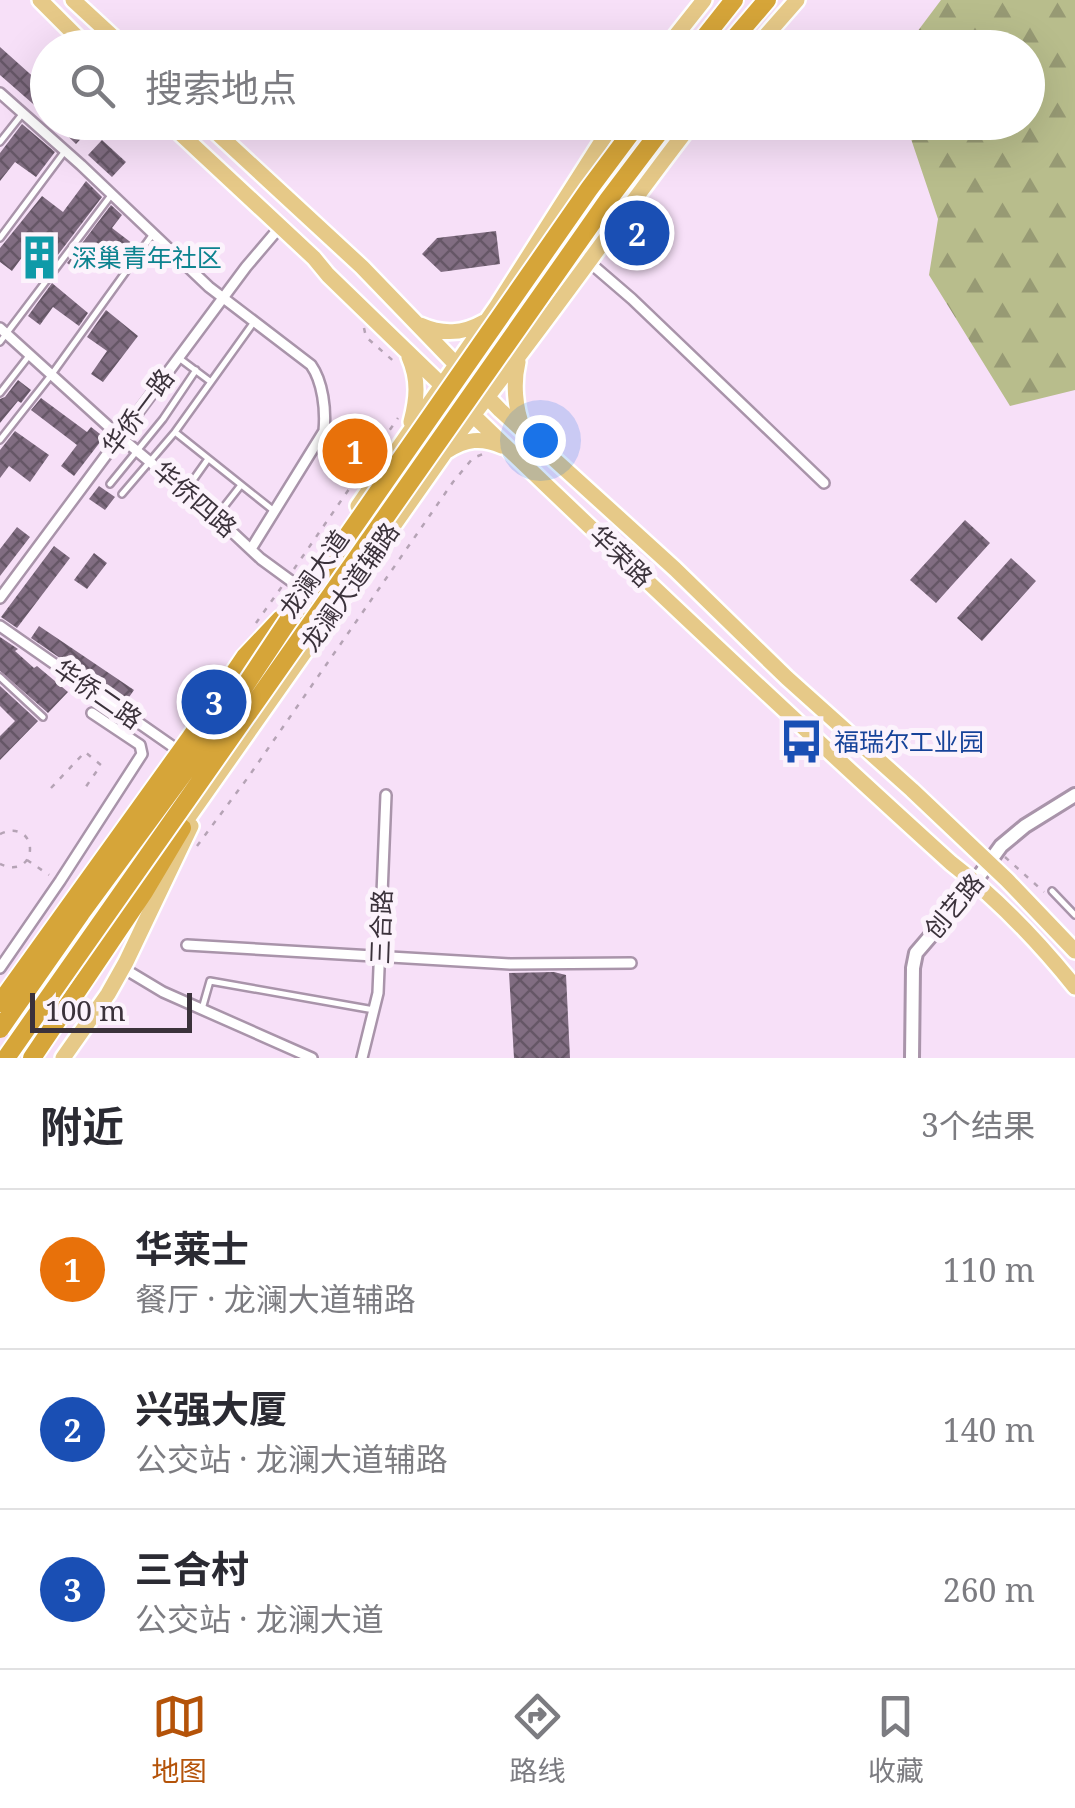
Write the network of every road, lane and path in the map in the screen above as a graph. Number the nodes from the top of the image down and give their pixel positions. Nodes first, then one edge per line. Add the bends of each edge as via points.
1 (40, 0) edge
2 (73, 0) edge
3 (704, 0) edge
4 (734, 0) edge
5 (767, 0) edge
6 (797, 0) edge
7 (70, 30) edge
8 (106, 30) edge
9 (680, 30) edge
10 (710, 30) edge
11 (741, 30) edge
12 (771, 30) edge
13 (0, 93) edge
14 (23, 113) junction
15 (30, 119) edge
16 (53, 140) edge
17 (187, 140) edge
18 (224, 140) edge
19 (603, 140) edge
20 (627, 140) edge
21 (654, 140) edge
22 (680, 140) edge
23 (0, 142) edge
24 (65, 151) junction
25 (112, 194) junction
26 (280, 227) junction
27 (154, 232) junction
28 (0, 238) edge
29 (589, 262) junction
30 (224, 298) junction
31 (492, 313) junction
32 (254, 322) junction
33 (416, 322) junction
34 (2, 334) edge
35 (533, 335) junction
36 (366, 337) dead end
37 (405, 350) junction
38 (30, 354) junction
39 (520, 355) junction
40 (179, 358) junction
41 (455, 364) junction
42 (196, 370) junction
43 (52, 374) junction
44 (404, 374) dead end
45 (211, 382) junction
46 (441, 384) junction
47 (0, 393) edge
48 (488, 399) junction
49 (405, 405) dead end
50 (473, 416) junction
51 (410, 429) junction
52 (175, 432) junction
53 (528, 435) junction
54 (120, 436) junction
55 (0, 440) edge
56 (506, 448) junction
57 (139, 450) junction
58 (447, 451) junction
59 (488, 453) dead end
60 (208, 459) junction
61 (151, 460) junction
62 (824, 483) dead end
63 (110, 484) dead end
64 (241, 485) junction
65 (186, 490) junction
66 (122, 494) dead end
67 (274, 511) junction
68 (216, 517) junction
69 (251, 550) junction
70 (294, 569) dead end
71 (302, 589) junction
72 (0, 598) edge
73 (281, 619) joint
74 (0, 626) edge
75 (0, 677) edge
76 (92, 713) dead end
77 (43, 717) dead end
78 (195, 755) junction
79 (224, 764) junction
80 (211, 785) junction
81 (51, 788) dead end
82 (85, 788) dead end
83 (386, 795) dead end
84 (1075, 795) edge
85 (182, 828) junction
86 (0, 834) edge
87 (196, 847) dead end
88 (996, 859) junction
89 (27, 860) junction
90 (0, 864) edge
91 (58, 880) junction
92 (975, 882) junction
93 (1049, 893) joint
94 (92, 904) junction
95 (1075, 914) edge
96 (187, 944) dead end
97 (1075, 951) edge
98 (380, 958) junction
99 (631, 963) dead end
100 (0, 968) edge
101 (123, 968) junction
102 (1075, 987) edge
103 (0, 1003) edge
104 (202, 1009) junction
105 (374, 1010) junction
106 (0, 1032) edge
107 (17, 1057) edge
108 (63, 1058) edge
109 (312, 1058) edge
110 (362, 1058) edge
111 (912, 1058) edge

1 - 7 main road
2 - 8 main road
3 - 9 main road
4 - 10 highway
5 - 11 highway
6 - 12 main road
13 - 14 street
14 - 15 street
14 - 23 lane
16 - 24 street
17 - 26 main road, 华荣路
18 - 33 main road, 华荣路
19 - 31 main road, 龙澜大道辅路
20 - 106 highway, 龙澜大道, bridge
21 - 107 highway, 龙澜大道, bridge
22 - 29 main road, 龙澜大道辅路
24 - 25 street
24 - 28 lane
25 - 27 street
25 - 34 lane
26 - 30 street, 华侨一路
26 - 37 main road, 华荣路
27 - 30 street
27 - 43 lane
29 - 35 main road, 龙澜大道辅路
29 - 62 street
30 - 32 street
30 - 40 street, 华侨一路
31 - 33 main road via 454,333
31 - 35 main road via 504,338 516,342
31 - 41 main road, 龙澜大道辅路
32 - 45 lane
32 - 67 street via 311,365 325,422
33 - 41 main road, 华荣路
34 - 38 street, 华侨四路
35 - 39 main road, 龙澜大道辅路
36 - 44 path
37 - 46 main road, 华荣路
37 - 51 main road via 417,389
38 - 43 street, 华侨四路
38 - 47 lane
39 - 48 main road, 龙澜大道辅路
39 - 53 main road via 518,410
40 - 42 lane
40 - 54 street, 华侨一路
41 - 46 main road, 龙澜大道辅路
41 - 48 main road, 华荣路
42 - 45 lane
42 - 57 lane
43 - 54 street, 华侨四路
43 - 55 lane
45 - 52 lane
46 - 50 main road, 华荣路
46 - 51 main road, 龙澜大道辅路
48 - 50 main road, 龙澜大道辅路
48 - 53 main road, 华荣路
49 - 70 path
50 - 56 main road, 华荣路
50 - 58 main road, 龙澜大道辅路
51 - 58 main road via 438,427
51 - 71 main road, 龙澜大道辅路
52 - 60 lane
52 - 61 lane
53 - 88 main road, 华荣路 via 787,678
54 - 57 street, 华侨四路
54 - 72 street, 华侨一路
56 - 58 main road via 475,440
56 - 92 main road, 华荣路
57 - 61 street, 华侨四路
57 - 63 lane
58 - 79 main road, 龙澜大道辅路
59 - 87 path via 473,458 453,482
60 - 64 lane
60 - 65 lane
61 - 65 street, 华侨四路
61 - 66 lane
64 - 67 lane
64 - 68 lane
65 - 68 street, 华侨四路
67 - 69 street
68 - 69 street, 华侨四路
69 - 71 street, 华侨四路
71 - 73 main road, 龙澜大道辅路
73 - 78 highway via 245,657
74 - 78 street, 华侨二路
75 - 77 lane
76 - 91 street via 142,754
78 - 79 main road
78 - 80 main road
78 - 94 main road
78 - 103 highway, bridge
79 - 80 main road, 龙澜大道辅路
80 - 85 main road, 龙澜大道辅路
80 - 101 main road
81 - 82 path via 85,752 100,765
83 - 98 street, 三合路
84 - 88 street, 创艺路 via 1025,826
85 - 107 main road, 龙澜大道辅路
85 - 107 highway via 101,956
86 - 89 path via 16,830 26,837
88 - 92 street, 创艺路
88 - 93 path
88 - 97 main road, 华荣路
89 - 90 path via 11,868
89 - 91 path
91 - 94 street
91 - 100 street
92 - 102 main road, 华荣路 via 1022,924
92 - 111 street, 创艺路 via 916,953
93 - 95 lane
94 - 106 main road
96 - 98 street
98 - 99 street
98 - 105 street, 三合路
101 - 104 street
101 - 108 main road
104 - 105 lane via 210,981
104 - 109 street
105 - 110 street, 三合路

